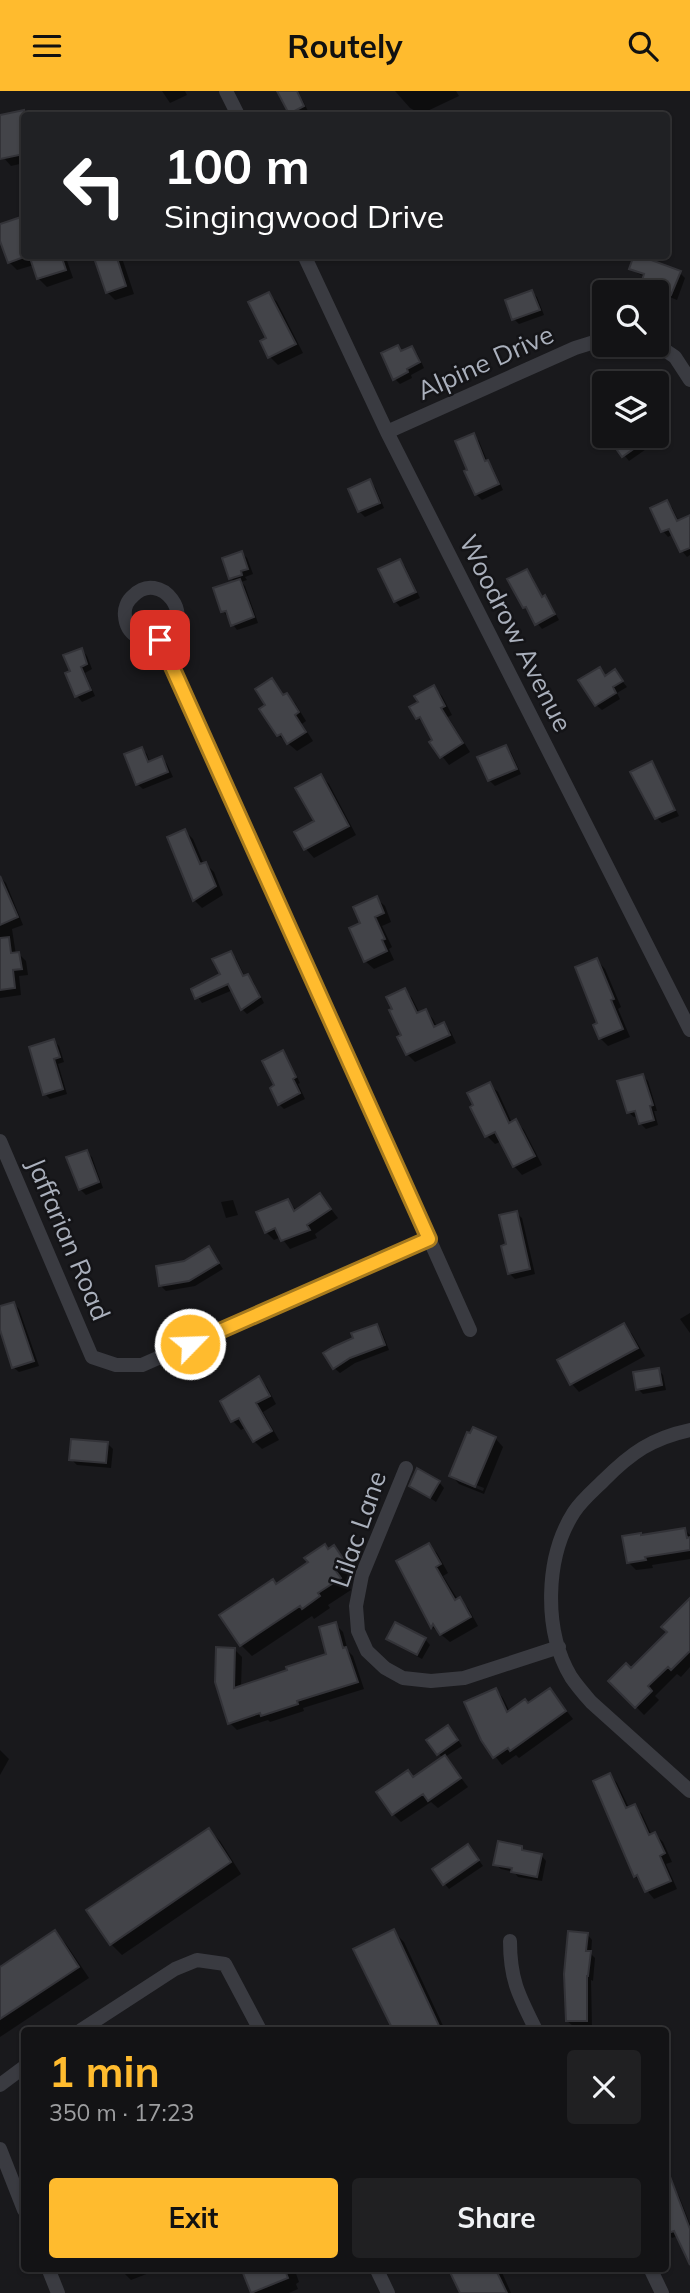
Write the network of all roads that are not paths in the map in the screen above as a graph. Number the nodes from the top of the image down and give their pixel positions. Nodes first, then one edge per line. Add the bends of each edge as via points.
1 (226, 91) edge
2 (236, 112) edge
3 (306, 259) edge
4 (592, 343) edge
5 (669, 353) edge
6 (690, 380) edge
7 (387, 432) junction
8 (160, 640) dead end
9 (690, 1030) edge
10 (0, 1141) edge
11 (429, 1239) junction
12 (470, 1330) dead end
13 (690, 1430) edge
14 (406, 1468) dead end
15 (559, 1647) junction
16 (690, 1791) edge
17 (510, 1941) dead end
18 (86, 2027) edge
19 (258, 2027) edge
20 (535, 2027) edge
21 (21, 2069) edge
22 (0, 2085) edge
23 (0, 2149) edge
24 (21, 2202) edge
25 (50, 2272) edge
26 (378, 2272) edge
27 (652, 2272) edge
28 (58, 2293) edge
29 (388, 2293) edge
30 (662, 2293) edge

1 - 2 street
3 - 7 street, Woodrow Avenue
4 - 7 street, Alpine Drive
5 - 6 street
7 - 9 street, Woodrow Avenue
8 - 11 street
10 - 11 street, Jaffarian Road via 92,1357 116,1365 142,1365
11 - 12 street
13 - 15 street via 638,1449 575,1511 556,1558 553,1581 553,1624
14 - 15 street, Lilac Lane via 362,1575 356,1606 358,1631 367,1651 403,1678 431,1681 464,1678
15 - 16 street via 571,1676 591,1702
17 - 20 street via 515,1987
18 - 19 street via 175,1969 197,1960 225,1964
21 - 22 street
23 - 24 street
25 - 28 street
26 - 29 street
27 - 30 street

